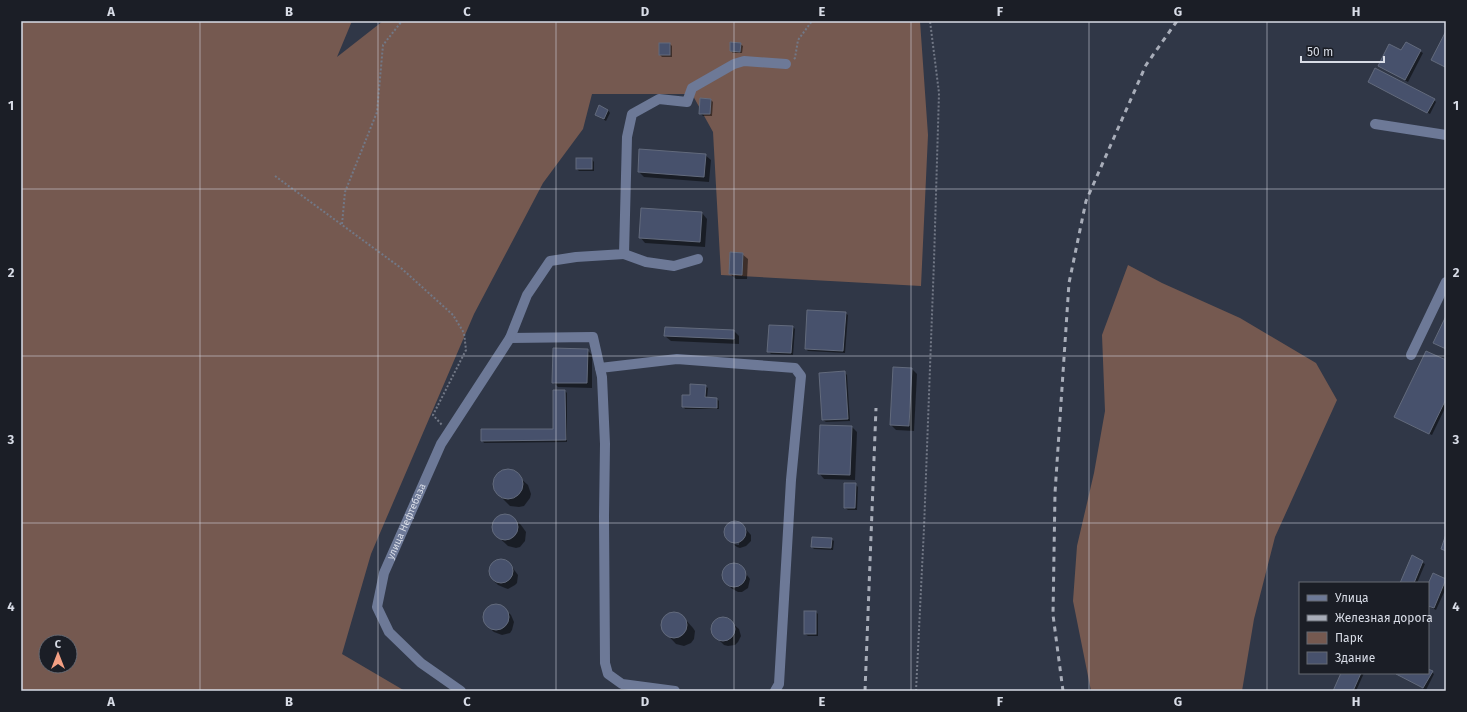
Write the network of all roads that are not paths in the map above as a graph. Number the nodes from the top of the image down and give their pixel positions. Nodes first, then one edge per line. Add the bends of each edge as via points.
1 (786, 64) road end
2 (1375, 124) dead end
3 (1446, 135) edge
4 (624, 254) junction
5 (698, 259) dead end
6 (1446, 282) edge
7 (510, 338) junction
8 (1411, 355) dead end
9 (600, 368) junction
10 (461, 691) edge
11 (675, 691) edge
12 (775, 691) edge

1 - 4 street via 744,61 734,64 692,88 687,102 659,99 632,114 626,137
2 - 3 street
4 - 5 street via 646,262 674,266
4 - 7 street, улица Нефтебаза via 550,261 527,295
6 - 8 street
7 - 9 street via 593,337
7 - 10 street, улица Нефтебаза via 441,444 384,573 377,607 388,632 421,663
9 - 11 street via 605,444 605,663 608,674 622,684
9 - 12 street via 677,359 795,368 801,376 791,480 779,684

